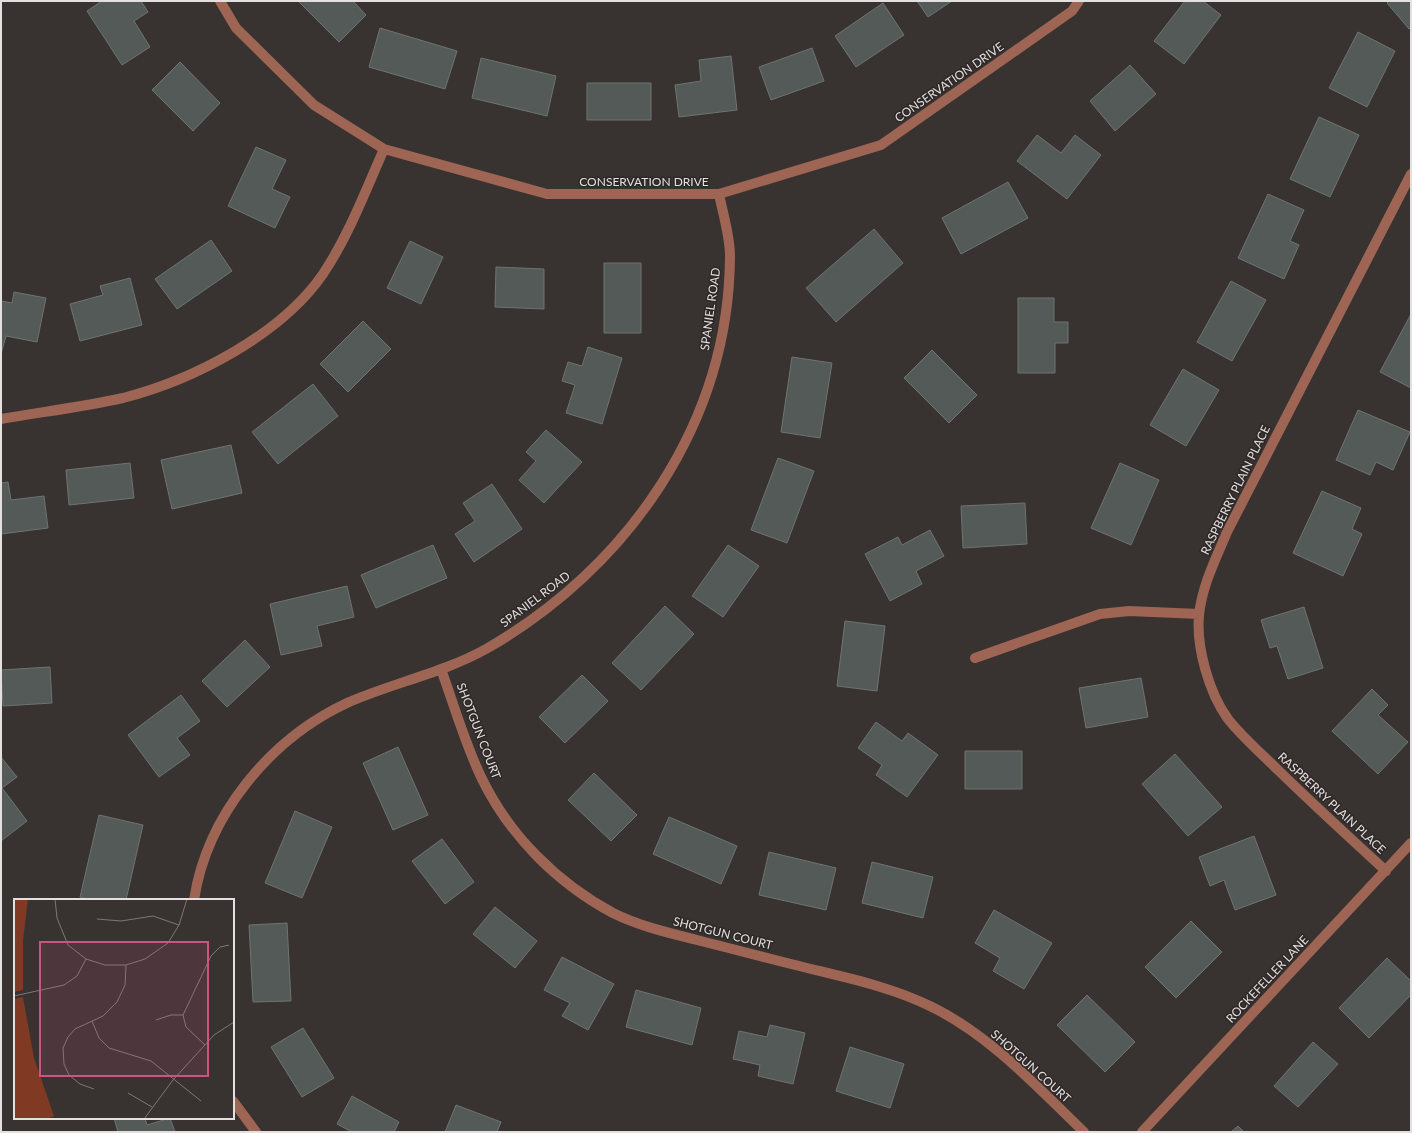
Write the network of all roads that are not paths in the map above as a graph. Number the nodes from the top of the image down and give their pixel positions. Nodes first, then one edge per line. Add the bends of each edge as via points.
1 (220, 1) edge
2 (1079, 1) edge
3 (384, 149) junction
4 (1411, 174) edge
5 (719, 194) junction
6 (1, 419) edge
7 (1199, 614) junction
8 (975, 658) dead end
9 (441, 669) junction
10 (1411, 843) edge
11 (1386, 871) junction
12 (194, 899) edge
13 (234, 1102) edge
14 (256, 1132) edge
15 (1084, 1132) edge
16 (1142, 1132) edge

1 - 3 street, CONSERVATION DRIVE via 236,28 314,105
2 - 5 street, CONSERVATION DRIVE via 1072,11 881,145
3 - 5 street, CONSERVATION DRIVE via 547,194
3 - 6 street via 348,231 322,275 276,323 240,349 177,380 123,398
4 - 7 street, RASPBERRY PLAIN PLACE via 1227,532 1209,574
5 - 9 street, SPANIEL ROAD via 730,253 723,328 702,404 667,476 645,510 620,541 596,567 563,596 528,623 484,650
7 - 8 street via 1129,611 1100,614
7 - 11 street, RASPBERRY PLAIN PLACE via 1199,633 1208,676 1216,699 1228,718 1292,784
9 - 12 street, SPANIEL ROAD via 348,703 296,734 269,757 233,801 215,833
9 - 15 street, SHOTGUN COURT via 474,761 499,808 534,853 576,890 614,913 654,929 880,986 932,1007 966,1027 1001,1053
10 - 11 street, ROCKEFELLER LANE
11 - 16 street, ROCKEFELLER LANE
13 - 14 street

